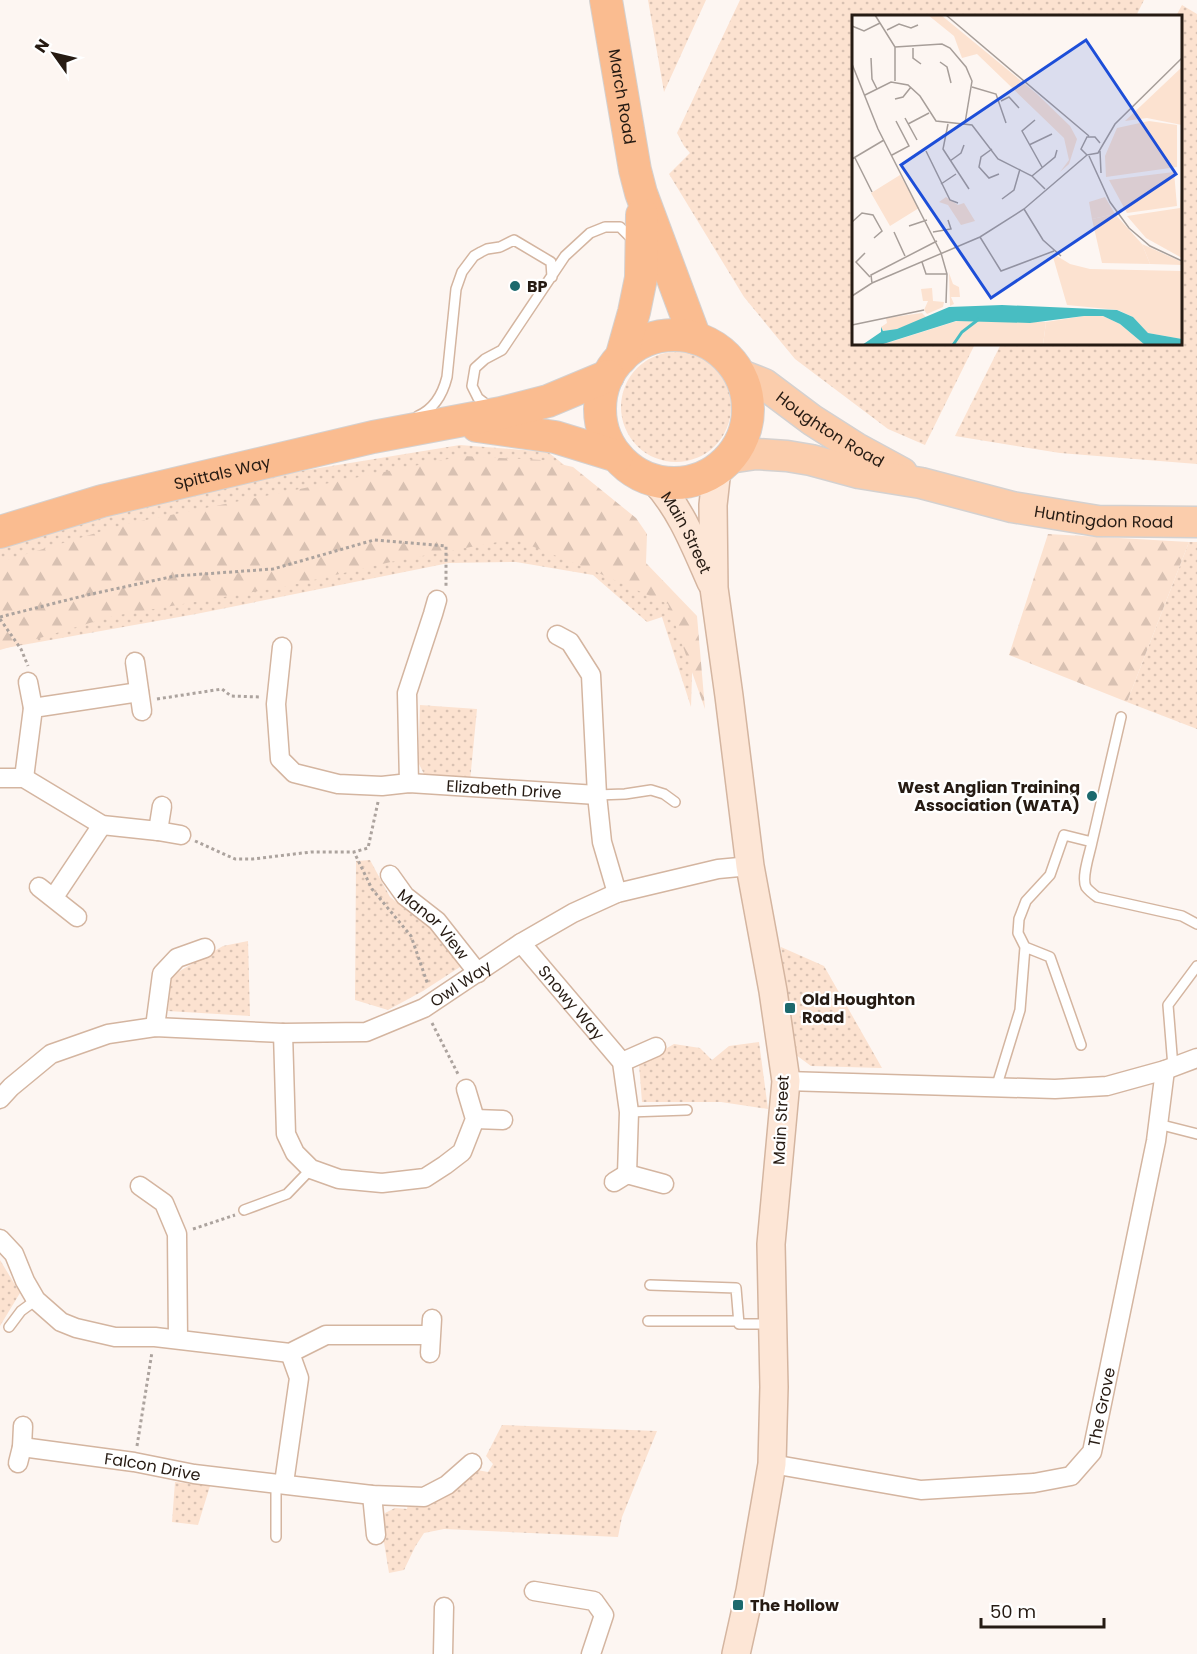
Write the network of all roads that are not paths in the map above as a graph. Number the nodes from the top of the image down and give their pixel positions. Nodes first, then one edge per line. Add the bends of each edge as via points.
1 (606, 0) edge
2 (641, 193) junction
3 (642, 252) junction
4 (552, 277) junction
5 (695, 338) junction
6 (614, 367) junction
7 (741, 375) junction
8 (501, 413) junction
9 (446, 423) junction
10 (373, 437) junction
11 (617, 456) junction
12 (723, 463) junction
13 (654, 480) junction
14 (921, 483) junction
15 (1012, 507) joint
16 (1197, 522) edge
17 (0, 531) edge
18 (714, 588) junction
19 (430, 608) road end
20 (568, 636) dead end
21 (282, 647) dead end
22 (135, 662) dead end
23 (28, 682) road end
24 (33, 708) junction
25 (1121, 717) dead end
26 (0, 778) edge
27 (24, 778) junction
28 (409, 783) junction
29 (597, 795) junction
30 (675, 802) dead end
31 (162, 806) dead end
32 (102, 825) junction
33 (159, 831) junction
34 (181, 835) road end
35 (1092, 842) junction
36 (750, 866) junction
37 (390, 875) dead end
38 (617, 893) junction
39 (77, 917) dead end
40 (1197, 924) edge
41 (521, 944) junction
42 (1025, 947) junction
43 (205, 948) dead end
44 (1197, 966) edge
45 (478, 973) junction
46 (155, 1027) junction
47 (283, 1033) junction
48 (1081, 1045) dead end
49 (656, 1047) dead end
50 (1197, 1058) edge
51 (622, 1062) junction
52 (1169, 1068) junction
53 (786, 1081) junction
54 (4, 1087) edge
55 (996, 1088) junction
56 (466, 1089) road end
57 (687, 1110) dead end
58 (628, 1112) junction
59 (475, 1119) junction
60 (503, 1120) dead end
61 (1158, 1124) junction
62 (1197, 1134) edge
63 (312, 1169) junction
64 (664, 1184) dead end
65 (140, 1186) dead end
66 (244, 1210) road end
67 (0, 1239) edge
68 (650, 1285) dead end
69 (36, 1300) junction
70 (648, 1321) dead end
71 (739, 1321) junction
72 (773, 1324) junction
73 (9, 1328) dead end
74 (431, 1336) dead end
75 (178, 1339) junction
76 (290, 1353) junction
77 (23, 1426) dead end
78 (472, 1463) dead end
79 (772, 1464) junction
80 (280, 1483) junction
81 (372, 1495) junction
82 (376, 1535) dead end
83 (276, 1537) dead end
84 (534, 1591) dead end
85 (444, 1607) dead end
86 (442, 1654) edge
87 (591, 1654) edge
88 (736, 1654) edge

1 - 2 highway, March Road
2 - 3 highway
2 - 5 highway
3 - 4 lane via 620,227 605,227 579,242
3 - 6 highway via 634,312
4 - 8 lane via 502,350 476,368 472,386 478,398
4 - 10 lane via 551,262 514,240 474,256 456,289 447,377 438,399 426,413
5 - 6 highway via 680,335 647,340 633,347
5 - 7 highway via 726,356
6 - 8 highway, Spittals Way via 548,401
6 - 11 highway via 601,397 600,412 602,427
7 - 12 highway via 747,396 747,421 741,438
7 - 14 main road, Houghton Road via 764,384 856,448
8 - 9 highway, Spittals Way
9 - 10 highway, Spittals Way
9 - 11 highway, Spittals Way via 555,437
10 - 17 highway, Spittals Way via 102,501
11 - 13 highway via 630,469
12 - 13 highway via 688,481
12 - 14 main road, Houghton Road via 756,454 787,456
12 - 18 main road, Main Street via 713,505
13 - 18 main road, Main Street via 682,517
14 - 15 main road, Houghton Road
15 - 16 main road, Huntingdon Road via 1098,521
18 - 36 main road, Main Street
19 - 28 street via 407,693
20 - 29 street via 591,675
21 - 28 street, Elizabeth Drive via 277,698 280,759 294,772 338,784
22 - 24 street via 140,702
23 - 24 street
24 - 27 street
25 - 35 lane
26 - 27 street
27 - 32 street
28 - 29 street, Elizabeth Drive
29 - 30 lane via 651,790
29 - 38 street via 602,842
31 - 33 street
32 - 33 street
32 - 39 street via 46,892
33 - 34 street
35 - 40 lane via 1084,876 1088,890 1097,897 1182,916
35 - 42 lane via 1064,835 1050,875 1026,901 1019,919 1018,933
36 - 38 street, Owl Way via 718,869
36 - 53 main road, Main Street
37 - 45 street, Manor View via 405,896 437,921
38 - 41 street, Owl Way
41 - 45 street, Owl Way
41 - 51 street, Snowy Way
42 - 48 lane via 1050,957
42 - 55 lane via 1020,1010
43 - 46 street via 177,958 162,974
44 - 52 lane via 1168,1005
45 - 47 street, Owl Way via 424,1008 366,1032
46 - 47 street, Owl Way
46 - 54 street, Owl Way via 108,1034 51,1054
47 - 63 street via 286,1134 295,1153
49 - 51 street
50 - 52 street
51 - 58 street
52 - 55 street via 1107,1086
52 - 61 street, The Grove
53 - 55 street
53 - 72 main road, Main Street via 771,1244
56 - 59 street
57 - 58 lane
58 - 64 street via 620,1178
59 - 60 street
59 - 63 street via 462,1152 425,1178 382,1183 339,1179
61 - 62 lane
61 - 79 street, The Grove via 1092,1452 1071,1476 1034,1483 921,1490
63 - 66 lane via 287,1194
65 - 75 street via 164,1203 177,1234
67 - 69 street via 14,1254
68 - 71 lane via 736,1288
69 - 73 lane via 21,1311
69 - 75 street via 61,1322 76,1328 115,1337
70 - 71 lane
71 - 72 lane
72 - 79 main road, Main Street
74 - 76 street via 326,1335
75 - 76 street
76 - 80 street via 299,1378
77 - 80 street, Falcon Drive via 20,1455 134,1462 194,1474
78 - 81 street, Falcon Drive via 447,1485 424,1497
79 - 88 main road, Main Street
80 - 81 street, Falcon Drive
80 - 83 lane
81 - 82 street
84 - 87 street via 594,1601 604,1615
85 - 86 street

